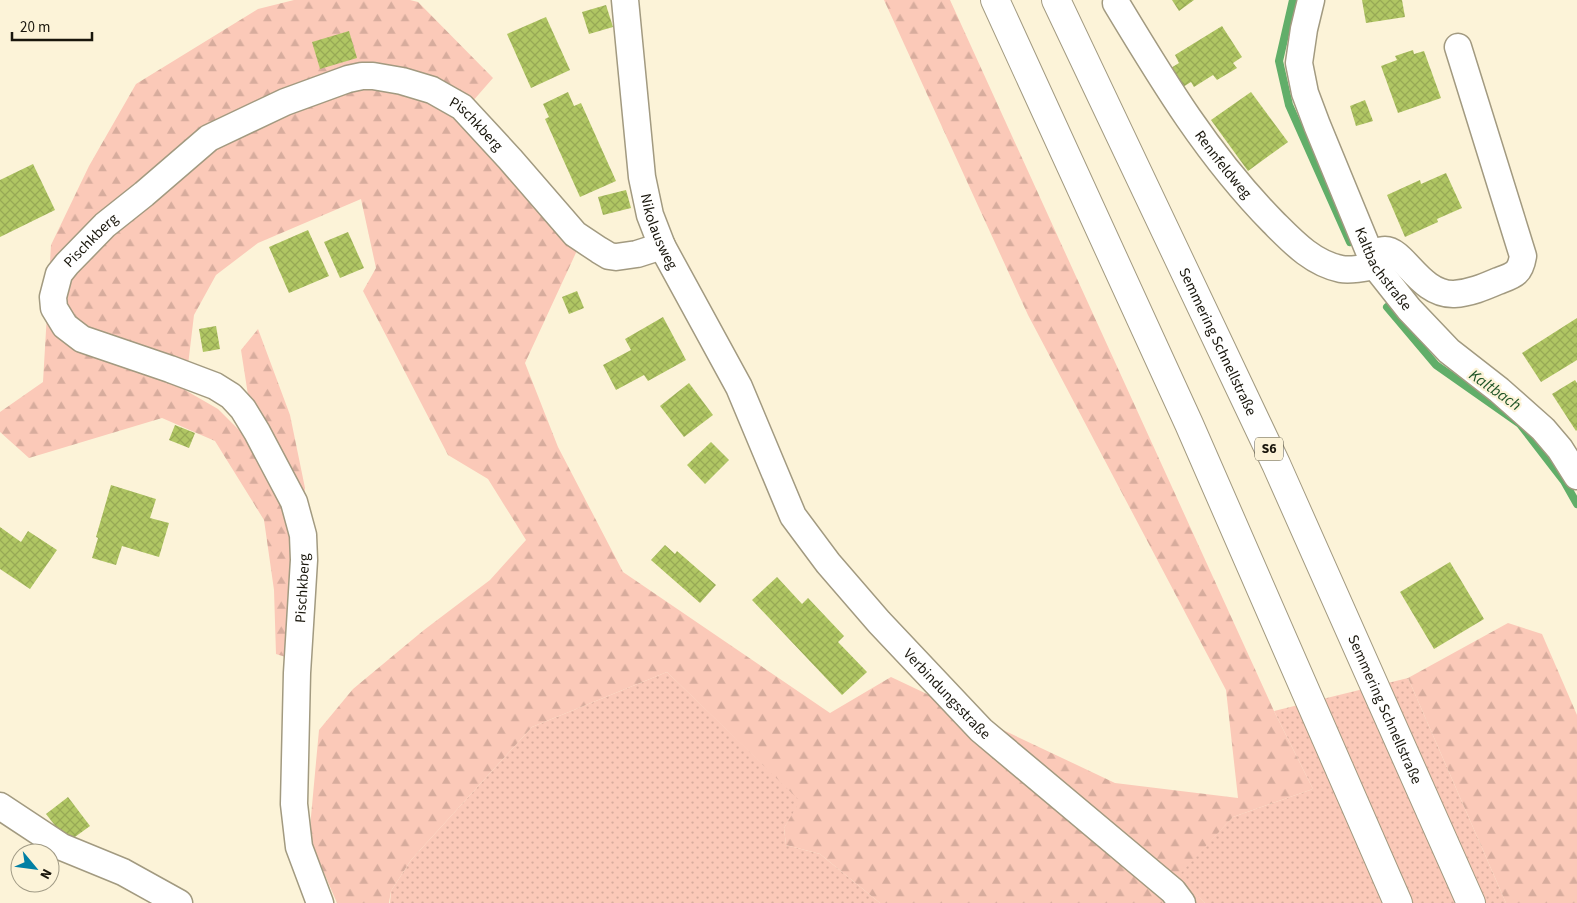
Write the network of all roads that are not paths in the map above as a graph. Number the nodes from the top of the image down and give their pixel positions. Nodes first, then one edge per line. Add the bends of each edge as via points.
1 (625, 0) edge
2 (995, 0) edge
3 (1056, 0) edge
4 (1311, 0) edge
5 (1116, 2) dead end
6 (1458, 47) dead end
7 (662, 246) junction
8 (1365, 264) junction
9 (762, 443) joint
10 (1577, 476) edge
11 (0, 806) edge
12 (179, 903) edge
13 (320, 903) edge
14 (1182, 903) edge
15 (1398, 903) edge
16 (1471, 903) edge

1 - 7 street, Nikolausweg via 642,177 650,215
2 - 15 highway via 1189,424
3 - 16 highway, Semmering Schnellstraße / S6 via 1276,464
4 - 8 street, Kaltbachstraße via 1299,63 1305,93
5 - 8 street, Rennfeldweg via 1170,93 1247,196 1306,253 1319,261 1341,269
6 - 8 street, Rennfeldweg via 1523,256 1522,265 1517,273 1476,290 1452,294 1430,288 1394,252 1384,250
7 - 9 street, Nikolausweg via 740,387
7 - 13 street, Pischkberg via 637,254 609,256 575,234 462,107 432,90 402,81 362,76 285,102 209,138 105,225 59,274 54,287 54,308 65,326 82,339 179,372 231,396 257,432 294,502 304,560 296,673 294,804 299,847
8 - 10 street, Kaltbachstraße via 1449,350 1543,429
9 - 14 street, Verbindungsstraße via 793,516 879,622 981,730 1173,891
11 - 12 street via 62,847 123,872

